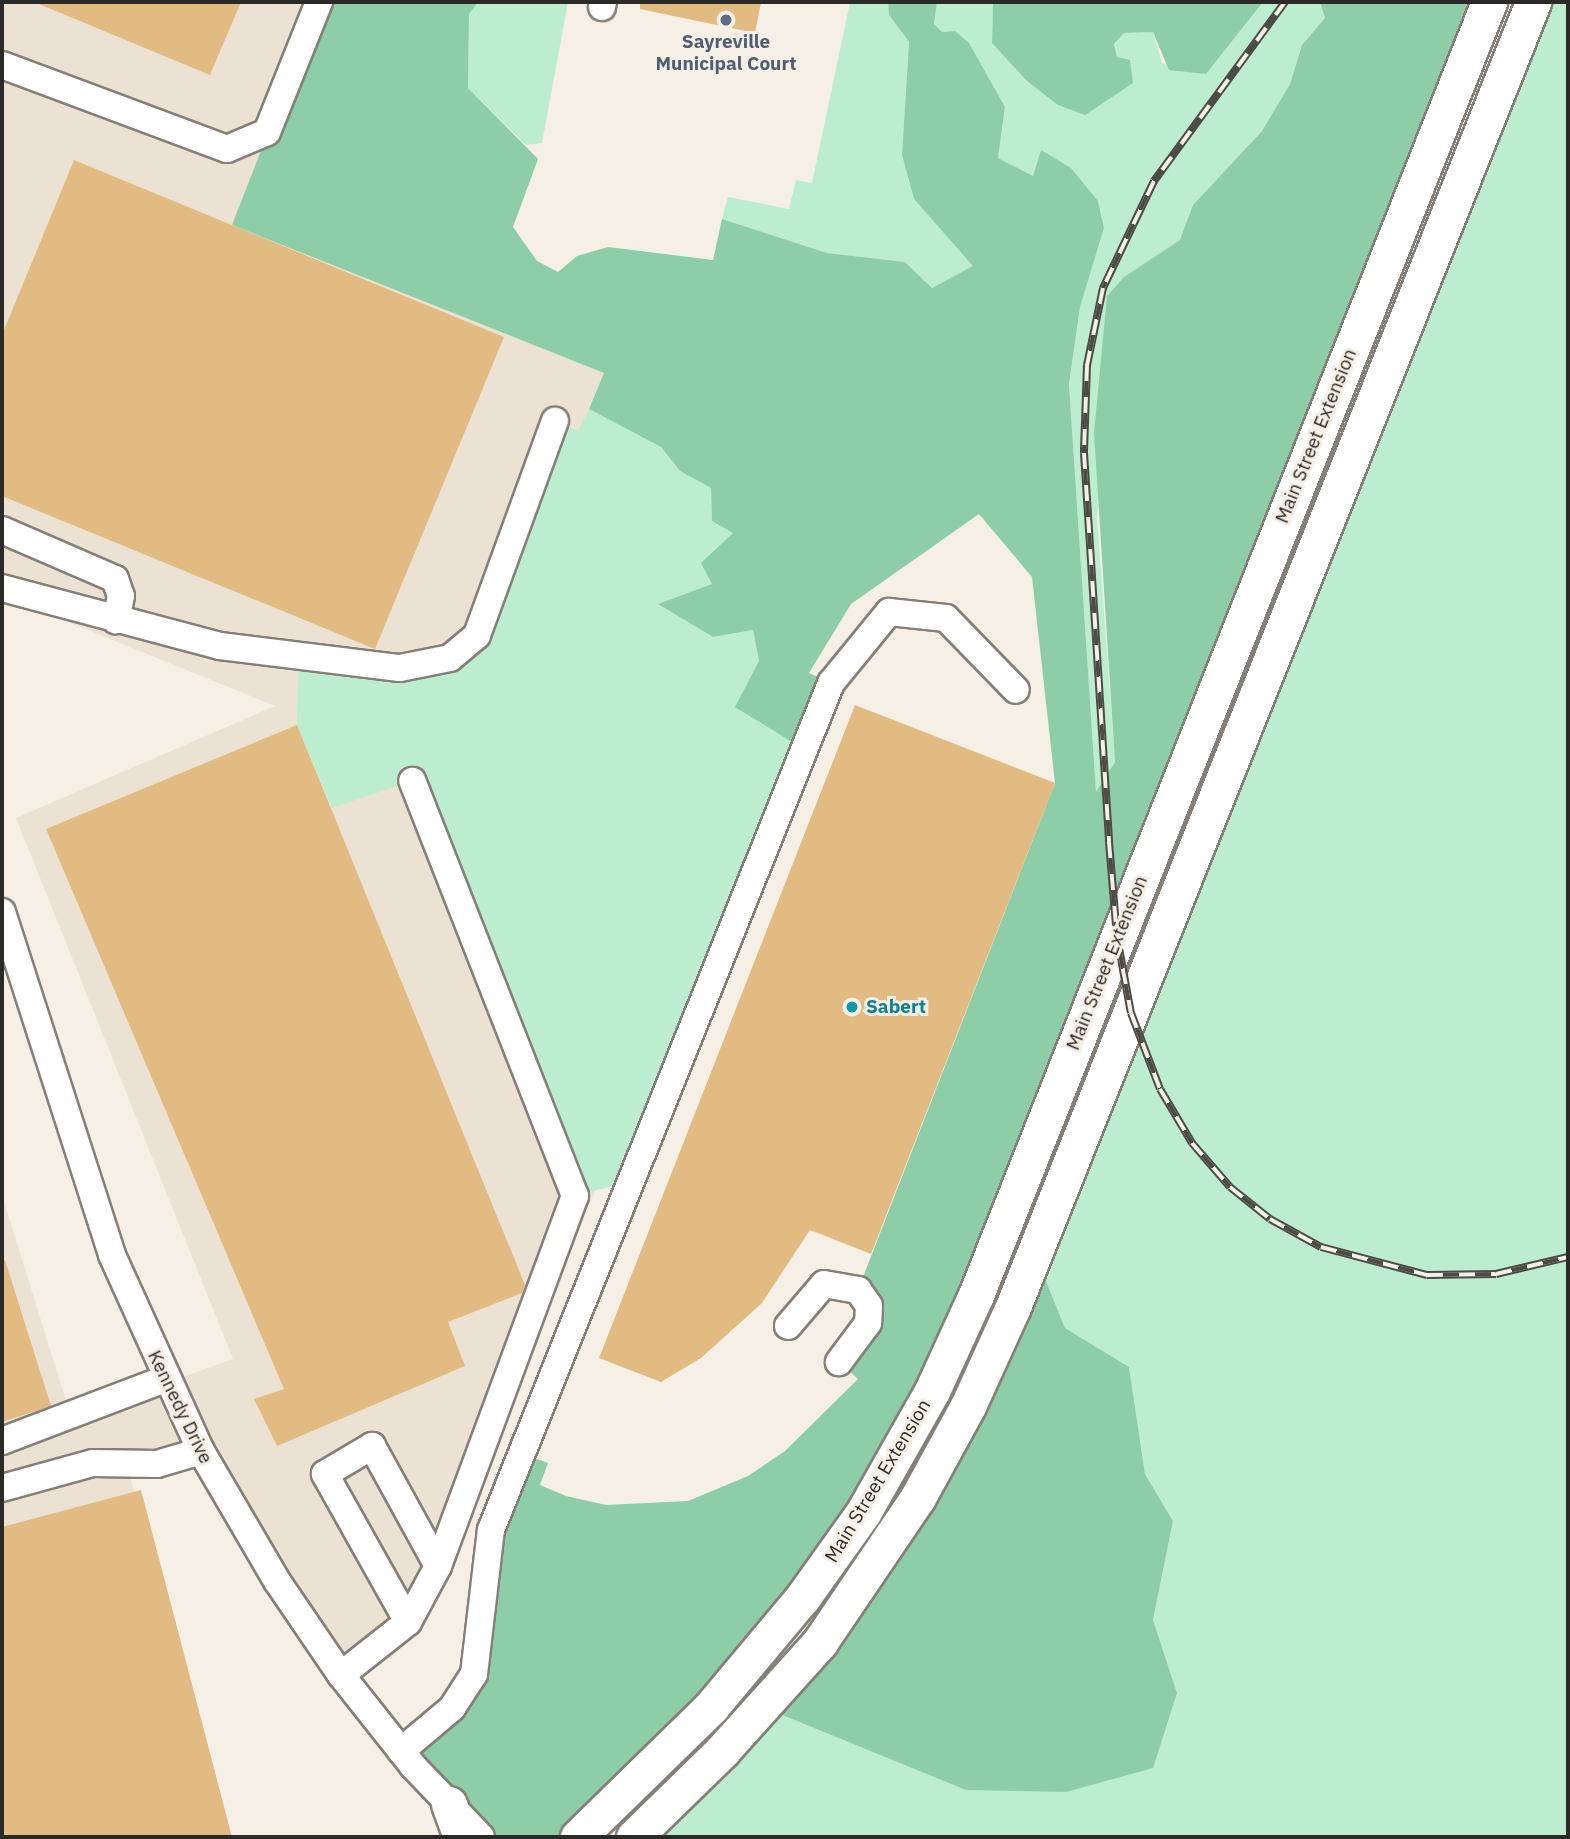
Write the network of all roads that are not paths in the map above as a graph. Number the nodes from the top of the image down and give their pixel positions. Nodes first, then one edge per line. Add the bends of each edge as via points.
1 (320, 2) edge
2 (1489, 2) edge
3 (1533, 2) edge
4 (2, 65) edge
5 (555, 421) dead end
6 (2, 530) edge
7 (2, 587) edge
8 (116, 620) junction
9 (1016, 690) dead end
10 (412, 781) dead end
11 (2, 912) edge
12 (788, 1326) dead end
13 (839, 1362) dead end
14 (165, 1379) junction
15 (2, 1441) edge
16 (201, 1451) junction
17 (2, 1488) edge
18 (438, 1566) junction
19 (408, 1622) junction
20 (341, 1675) junction
21 (401, 1751) junction
22 (449, 1804) junction
23 (461, 1837) edge
24 (481, 1837) edge
25 (578, 1837) edge
26 (634, 1837) edge

1 - 4 street via 267,132 228,149
2 - 25 main road, Main Street Extension via 980,1284 932,1391 863,1513 803,1597 719,1698
3 - 26 main road, Main Street Extension via 1022,1286 968,1406 918,1499 820,1642 737,1736
5 - 8 street via 477,635 450,658 400,668 299,657
6 - 8 street via 115,579 121,596
7 - 8 street
9 - 21 street via 946,618 889,612 831,683 491,1530 474,1674 453,1708
10 - 18 street via 575,1196
11 - 14 street, Kennedy Drive via 98,1217
12 - 13 street via 824,1284 843,1283 858,1290 869,1306 868,1323
14 - 15 street
14 - 16 street, Kennedy Drive
16 - 17 street via 157,1464 93,1463
16 - 20 street, Kennedy Drive via 277,1581
18 - 19 street
18 - 19 street via 372,1446 325,1474
19 - 20 street
20 - 21 street, Kennedy Drive
21 - 22 street, Kennedy Drive
22 - 23 main road
22 - 24 street, Kennedy Drive

